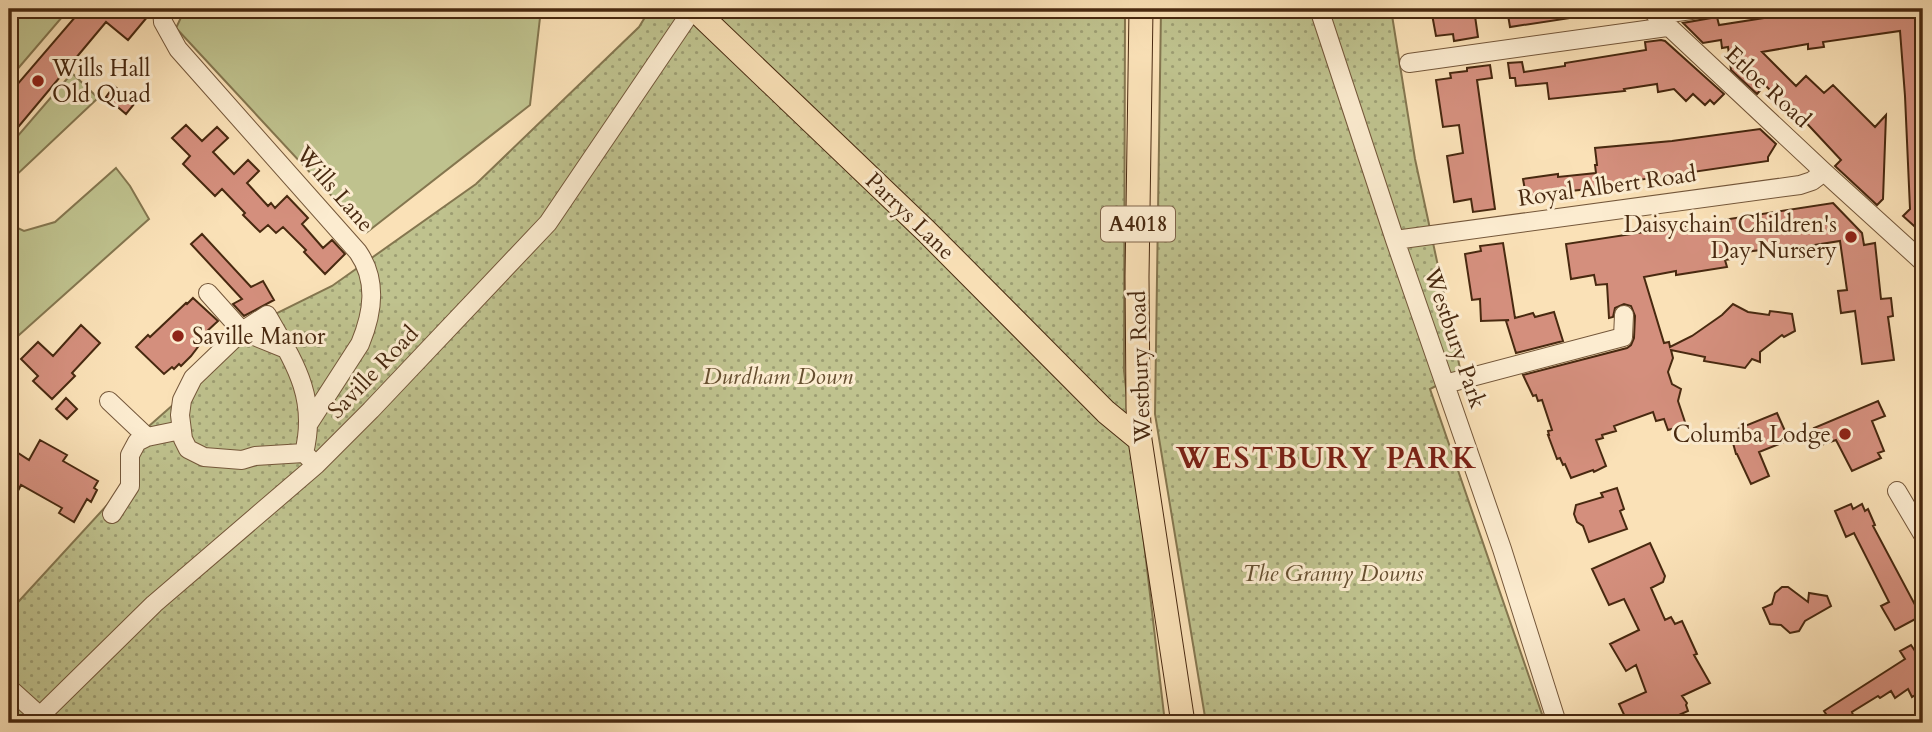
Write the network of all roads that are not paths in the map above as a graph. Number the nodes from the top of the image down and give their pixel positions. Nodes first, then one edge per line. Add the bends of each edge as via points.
1 (162, 9) edge
2 (1141, 9) edge
3 (1319, 9) edge
4 (1698, 9) edge
5 (701, 12) edge
6 (1658, 17) edge
7 (1409, 63) dead end
8 (1824, 172) junction
9 (1395, 240) junction
10 (1923, 262) edge
11 (208, 293) dead end
12 (1624, 315) dead end
13 (242, 331) junction
14 (1445, 384) junction
15 (109, 401) dead end
16 (1138, 408) junction
17 (1106, 412) junction
18 (309, 423) junction
19 (181, 430) junction
20 (147, 437) junction
21 (1140, 440) junction
22 (310, 459) junction
23 (1897, 491) dead end
24 (112, 514) dead end
25 (1923, 535) edge
26 (9, 688) edge
27 (38, 720) edge
28 (1182, 723) edge
29 (1557, 723) edge

1 - 18 street, Wills Lane via 163,22 178,49 367,264 372,302 366,330
2 - 16 main road, Westbury Road / A4018
3 - 9 street, Westbury Park
4 - 6 street
5 - 17 main road, Parrys Lane
5 - 22 street, Saville Road via 548,223 371,410
6 - 7 street
6 - 8 street, Etloe Road
8 - 9 street, Royal Albert Road via 1800,185
8 - 10 street, Etloe Road
9 - 14 street, Westbury Park
11 - 13 street
12 - 14 street via 1623,337
13 - 18 street via 267,315 302,382
13 - 19 street via 177,398
14 - 29 street, Westbury Park
15 - 20 street
16 - 17 main road
16 - 21 main road, Westbury Road / A4018
17 - 21 main road, Parrys Lane
18 - 22 street
19 - 20 street
19 - 22 street via 188,449 204,457
20 - 24 street via 130,455 130,486
21 - 28 main road, Westbury Road / A4018
22 - 27 street, Saville Road
23 - 25 street
26 - 27 street

